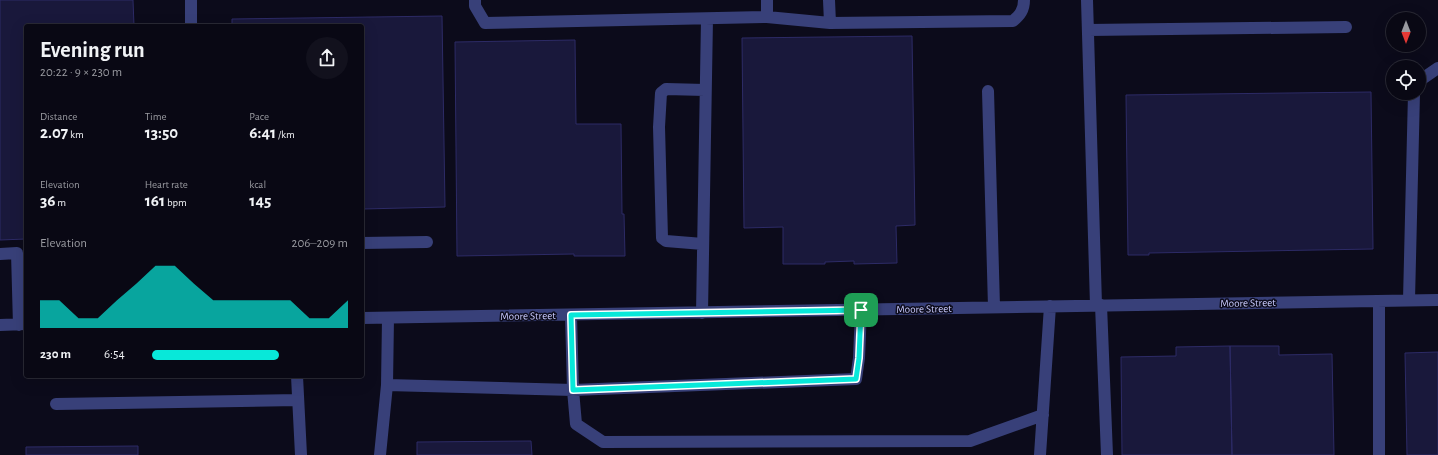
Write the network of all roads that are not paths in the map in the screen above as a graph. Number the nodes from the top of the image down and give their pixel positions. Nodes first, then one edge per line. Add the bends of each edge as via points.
1 (191, 0) edge
2 (475, 0) edge
3 (767, 0) edge
4 (829, 0) edge
5 (1024, 0) edge
6 (1087, 0) edge
7 (767, 17) junction
8 (707, 19) junction
9 (830, 23) junction
10 (192, 24) edge
11 (1346, 27) dead end
12 (1088, 30) junction
13 (1438, 68) edge
14 (1426, 76) edge
15 (705, 90) junction
16 (988, 91) dead end
17 (1414, 100) edge
18 (427, 242) dead end
19 (364, 243) edge
20 (703, 244) junction
21 (22, 253) edge
22 (0, 254) edge
23 (1409, 300) junction
24 (1438, 300) edge
25 (1379, 301) junction
26 (1098, 305) junction
27 (1050, 306) junction
28 (994, 308) junction
29 (861, 310) junction
30 (702, 313) junction
31 (571, 315) junction
32 (364, 318) edge
33 (388, 318) junction
34 (22, 324) edge
35 (0, 325) edge
36 (297, 378) edge
37 (386, 385) junction
38 (573, 390) junction
39 (298, 400) junction
40 (56, 404) dead end
41 (1043, 415) junction
42 (301, 455) edge
43 (380, 455) edge
44 (1040, 455) edge
45 (1106, 455) edge
46 (1380, 455) edge

1 - 10 street
2 - 8 street via 475,6 485,23
3 - 7 street
4 - 9 street
5 - 9 street via 1021,14 1013,21
6 - 12 street
7 - 8 street
7 - 9 street
8 - 15 street
11 - 12 street
12 - 26 street
13 - 14 street
15 - 20 street
15 - 20 street via 675,88 666,89 661,93 659,127 662,238 666,241
16 - 28 street
17 - 23 street
18 - 19 street
20 - 30 street
21 - 22 street
21 - 34 street
23 - 24 street, Moore Street
23 - 25 street, Moore Street
25 - 26 street, Moore Street
25 - 46 street
26 - 27 street, Moore Street
26 - 45 street
27 - 28 street, Moore Street
27 - 41 street
28 - 29 street, Moore Street
29 - 30 street, Moore Street
29 - 38 street via 856,379
30 - 31 street, Moore Street
31 - 33 street, Moore Street
31 - 38 street
32 - 33 street, Moore Street
33 - 37 street
34 - 35 street
36 - 39 street
37 - 38 street
37 - 43 street
38 - 41 street via 576,424 603,442 970,441
39 - 40 street
39 - 42 street
41 - 44 street

